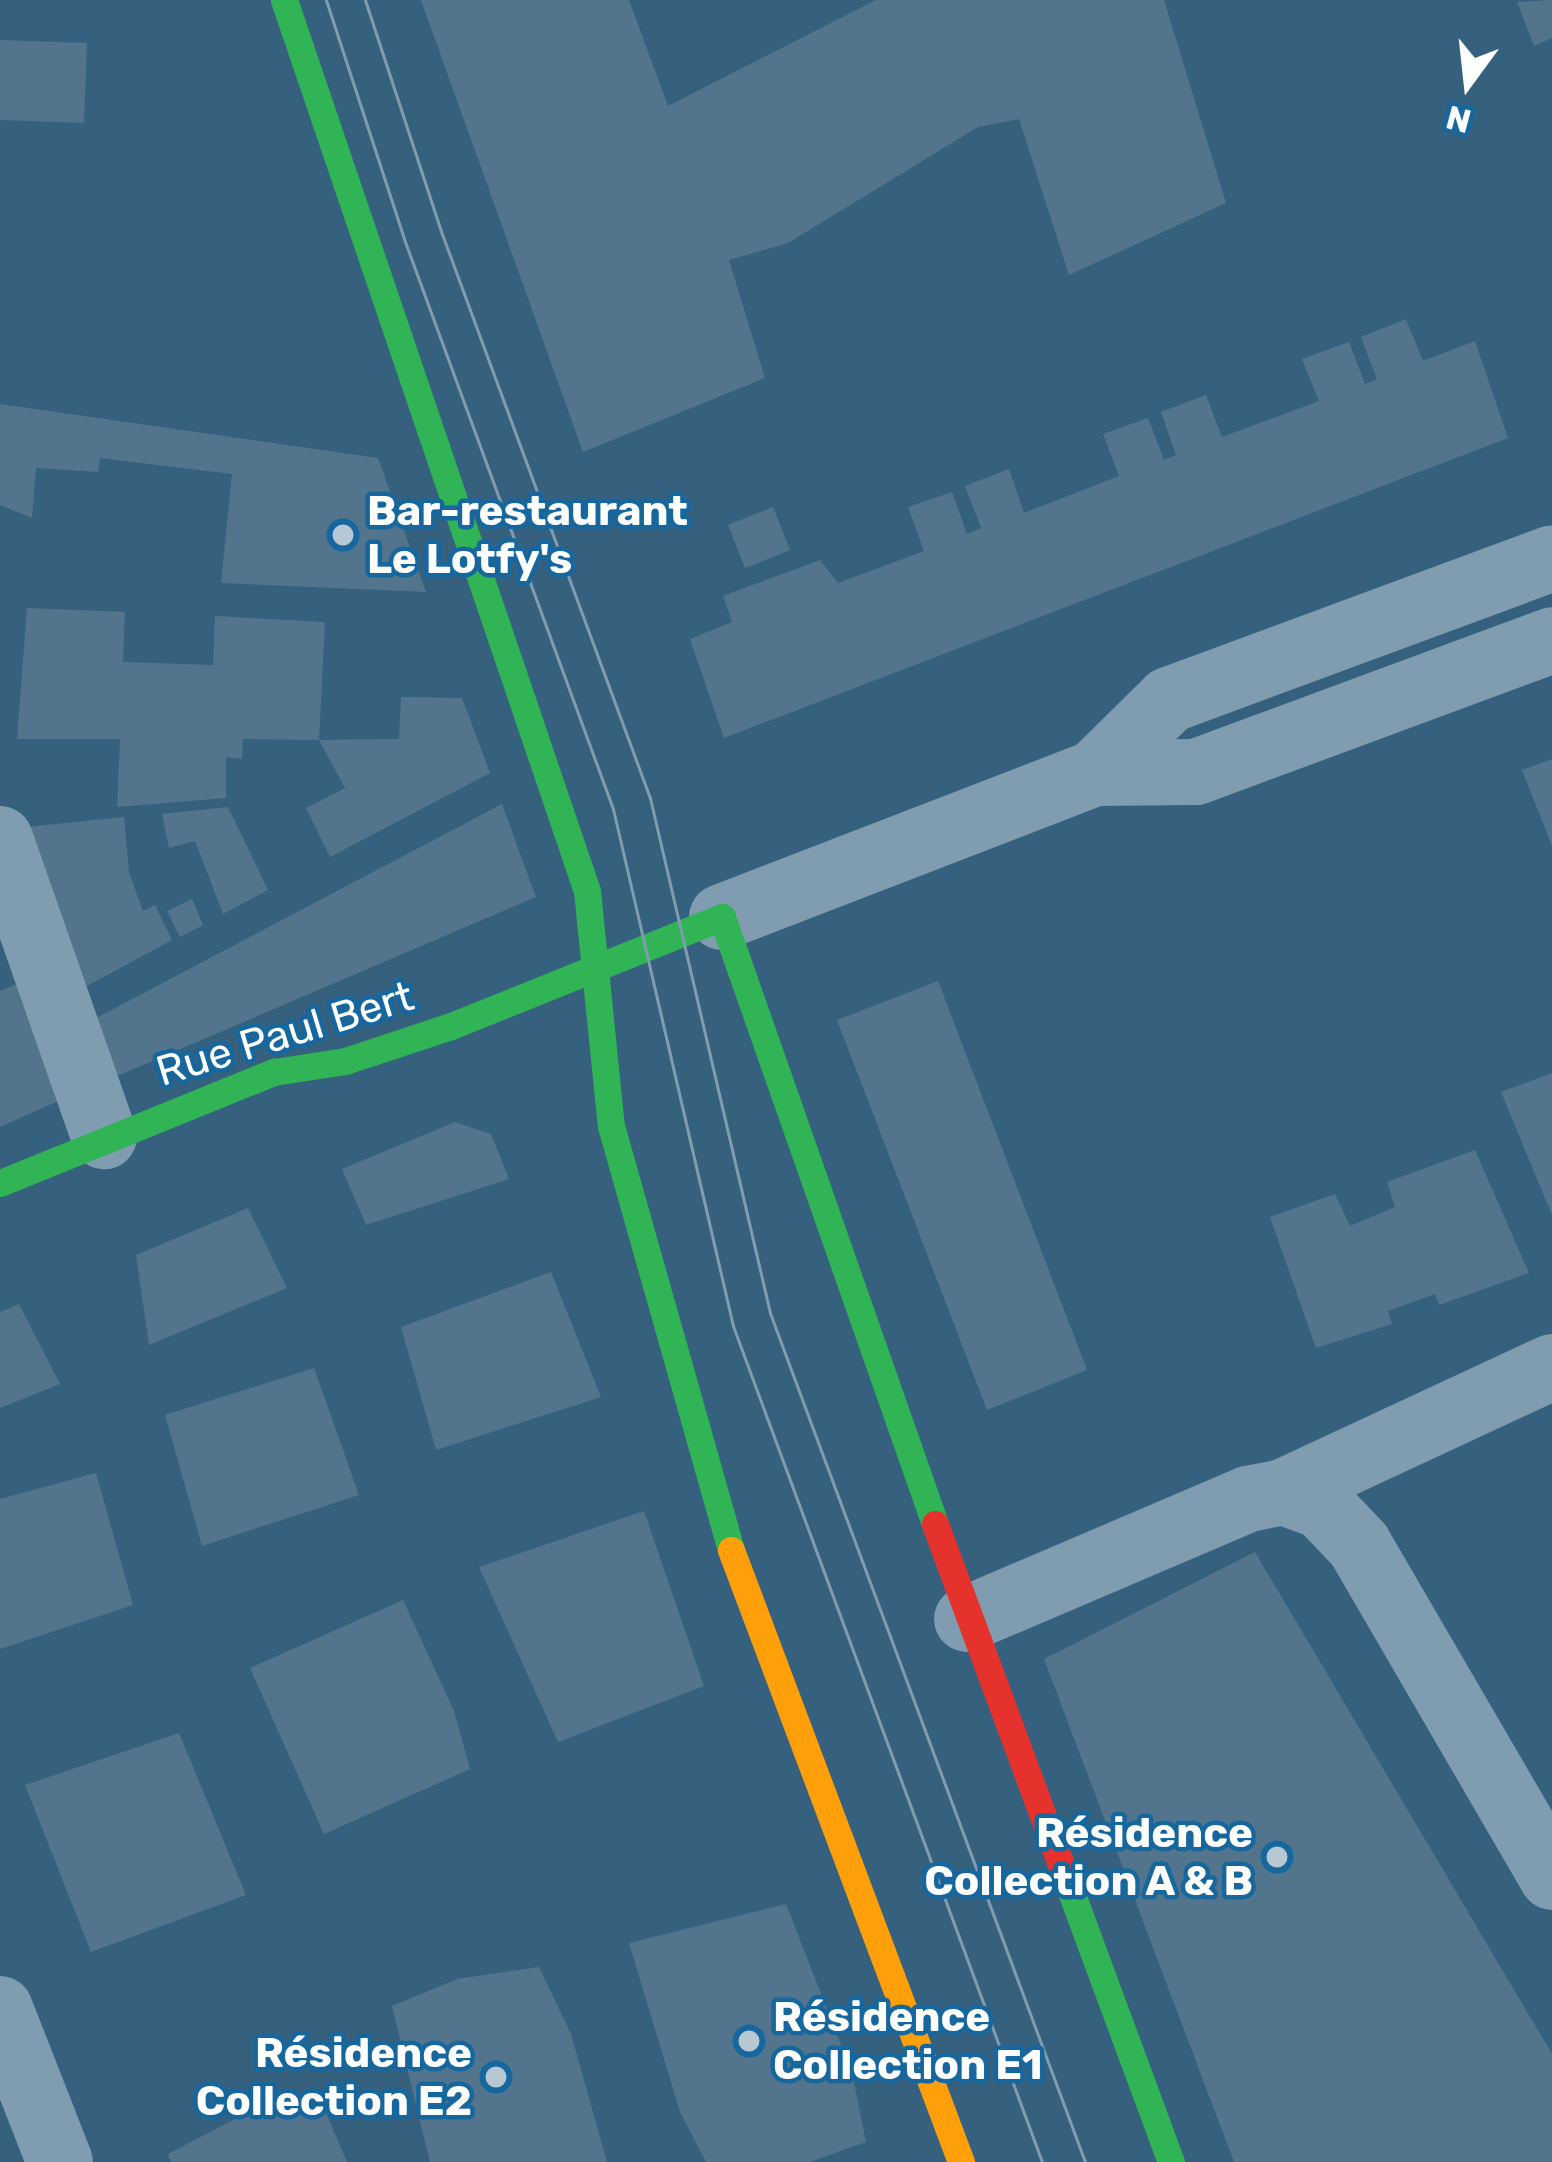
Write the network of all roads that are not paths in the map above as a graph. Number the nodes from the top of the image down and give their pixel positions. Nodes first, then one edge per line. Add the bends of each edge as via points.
1 (284, 0) edge
2 (1552, 558) edge
3 (1552, 640) edge
4 (1095, 773) junction
5 (0, 839) edge
6 (722, 917) junction
7 (595, 966) junction
8 (104, 1136) junction
9 (0, 1183) edge
10 (1552, 1367) edge
11 (1283, 1492) junction
12 (967, 1618) junction
13 (1552, 1877) edge
14 (0, 2008) edge
15 (60, 2162) edge
16 (961, 2162) edge
17 (1171, 2162) edge

1 - 7 main road via 567,825 587,891
2 - 4 street via 1169,700
3 - 4 street via 1196,772
4 - 6 street
5 - 8 street
6 - 7 main road, Rue Paul Bert
6 - 12 main road
7 - 8 main road, Rue Paul Bert via 452,1026 345,1061 274,1072
7 - 16 main road via 611,1126 706,1483
8 - 9 main road, Rue Paul Bert
10 - 11 street
11 - 12 street via 1247,1499
11 - 13 street via 1322,1506 1359,1545
12 - 17 main road
14 - 15 street

